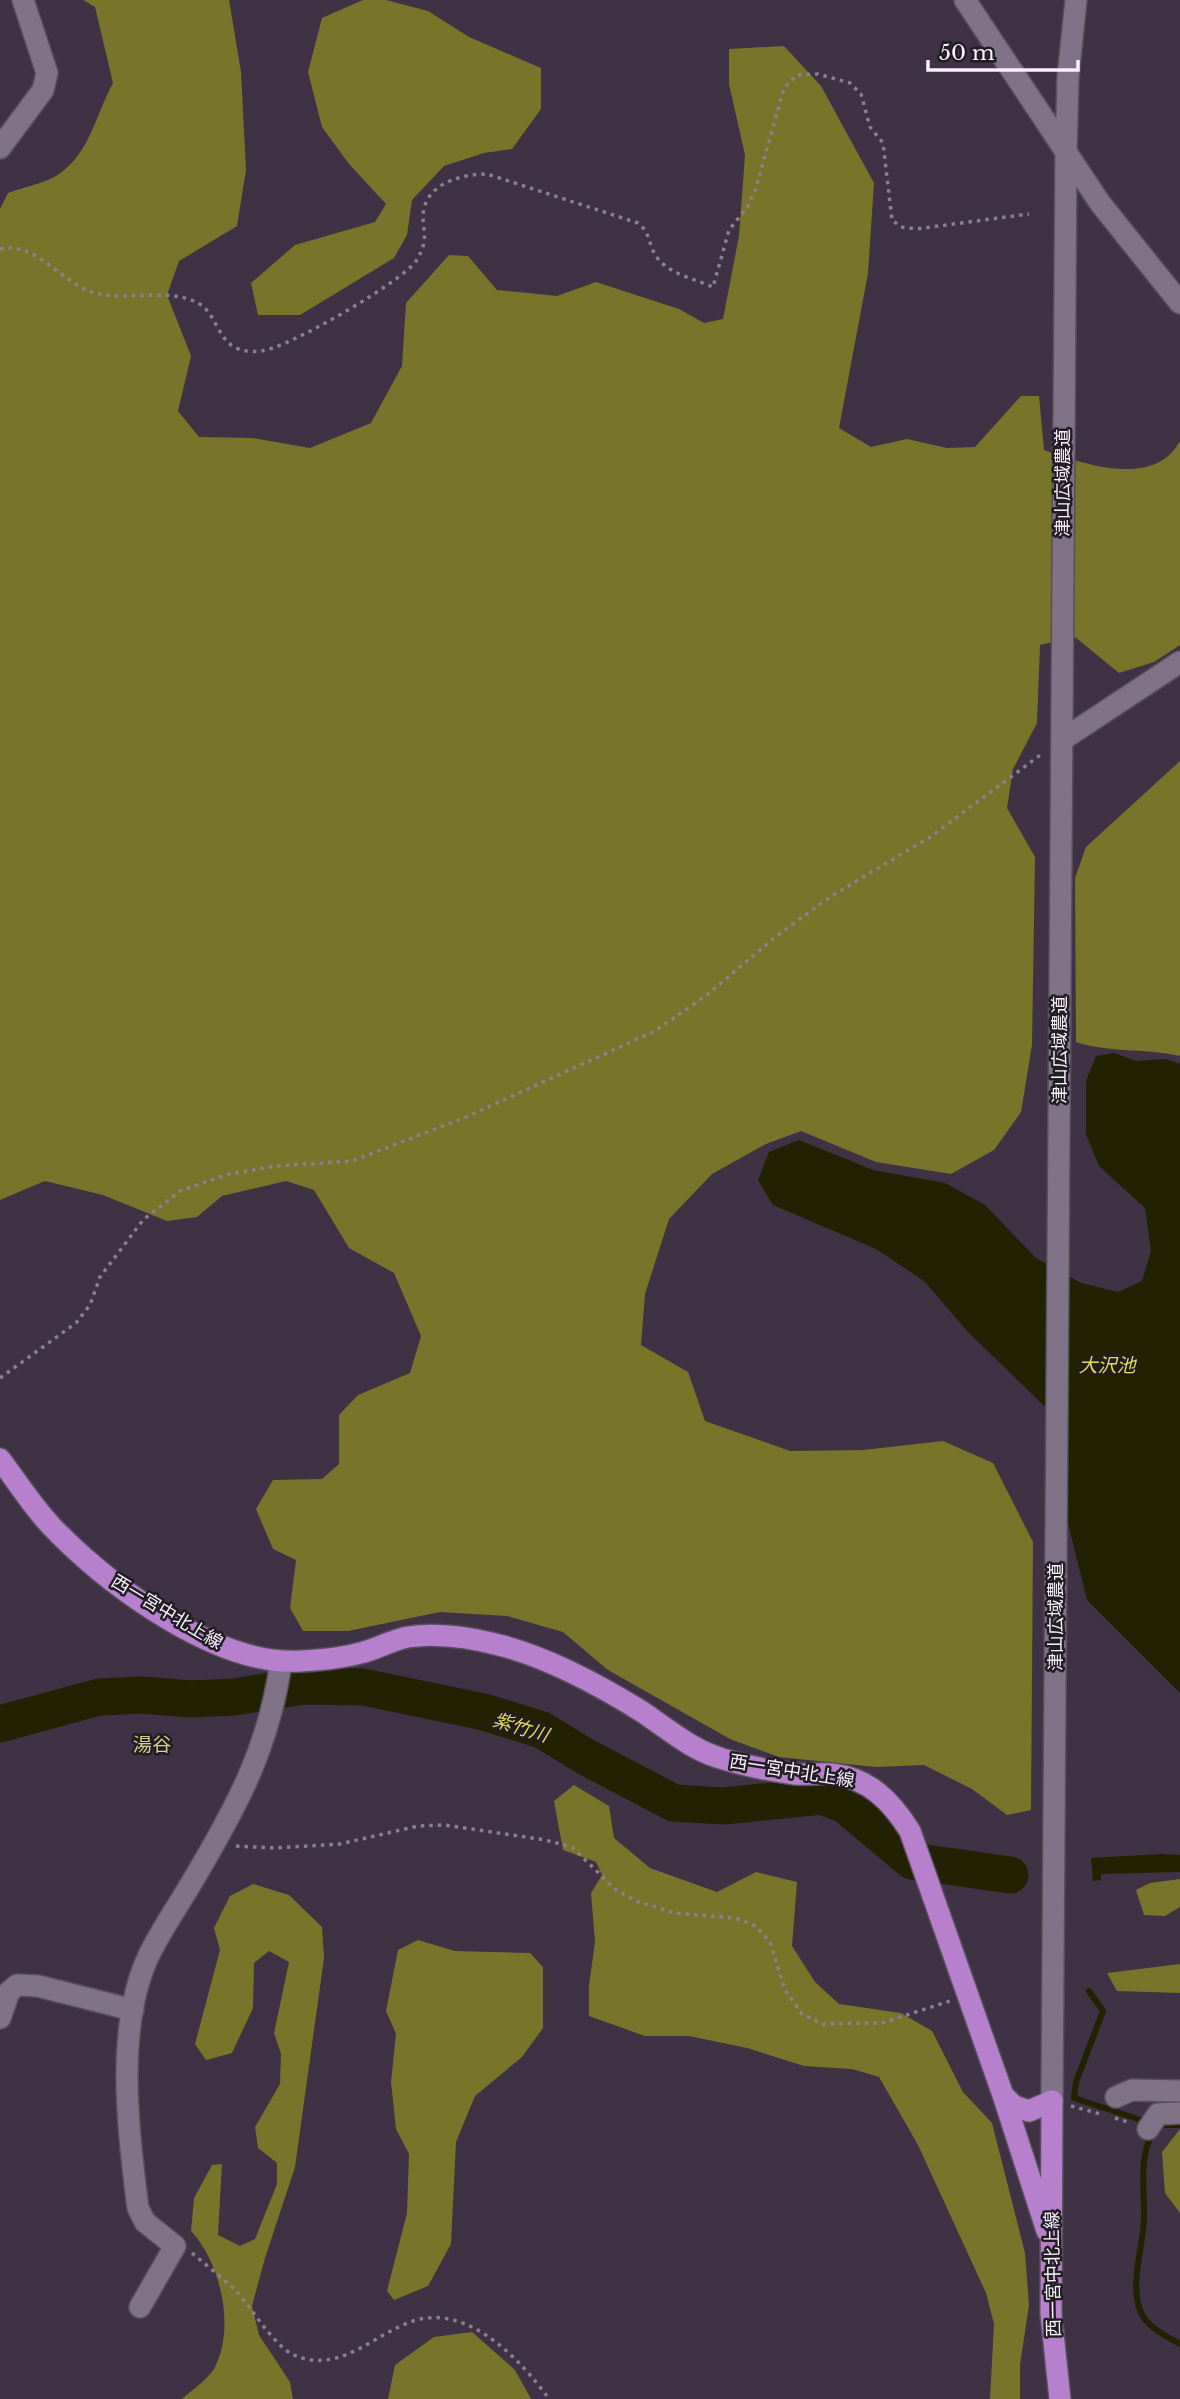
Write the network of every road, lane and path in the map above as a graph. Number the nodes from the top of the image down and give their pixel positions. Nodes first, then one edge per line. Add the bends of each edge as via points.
1 (23, 0) edge
2 (965, 0) edge
3 (1076, 0) edge
4 (1068, 89) junction
5 (1028, 94) junction
6 (0, 148) edge
7 (1066, 154) junction
8 (1100, 203) junction
9 (1029, 214) dead end
10 (1065, 220) junction
11 (0, 249) edge
12 (1180, 303) edge
13 (1180, 662) edge
14 (1062, 740) junction
15 (0, 1378) edge
16 (0, 1459) edge
17 (279, 1671) junction
18 (217, 1840) junction
19 (967, 1995) junction
20 (133, 2010) junction
21 (0, 2018) edge
22 (1180, 2091) edge
23 (1003, 2095) junction
24 (1116, 2097) dead end
25 (1052, 2101) junction
26 (1180, 2113) edge
27 (1149, 2129) dead end
28 (1051, 2242) junction
29 (175, 2246) junction
30 (140, 2307) dead end
31 (548, 2399) edge
32 (1059, 2399) edge

1 - 6 street via 47,74 43,90
2 - 5 street
3 - 4 street, 津山広域農道
4 - 5 street via 1049,102 1038,102
4 - 7 street, 津山広域農道
5 - 7 street
7 - 8 street
7 - 10 street, 津山広域農道
8 - 10 street via 1079,205
8 - 12 street
9 - 11 path via 916,229 901,227 892,220 883,144 870,127 861,94 850,83 818,74 797,75 784,88 756,188 729,230 713,287 658,260 649,231 638,223 488,174 464,173 432,192 424,206 426,242 415,264 305,336 261,352 237,349 220,336 203,306 186,297 108,298 85,290 34,255 11,246
10 - 14 street, 津山広域農道
13 - 14 street
14 - 15 path via 930,837 830,897 655,1031 464,1118 352,1161 276,1166 225,1175 180,1191 142,1220 100,1277 90,1305 76,1323
14 - 25 street, 津山広域農道
16 - 17 main road, 西一宮中北上線 via 58,1533 125,1590 220,1647
17 - 18 street via 273,1709 252,1774
17 - 19 main road, 西一宮中北上線 via 429,1635 504,1646 602,1689 704,1752 780,1771 833,1774 866,1784 896,1808 918,1850
18 - 19 path via 243,1848 340,1844 418,1826 444,1825 545,1840 572,1847 597,1875 636,1901 675,1913 735,1918 756,1926 770,1942 785,1990 802,2014 823,2024 882,2023
18 - 20 street via 149,1955
19 - 23 main road, 西一宮中北上線
20 - 21 street via 17,1985 9,1992
20 - 29 street via 127,2081 138,2208 145,2221
22 - 24 street via 1132,2090
23 - 25 main road via 1014,2106 1030,2111
23 - 28 main road, 西一宮中北上線
25 - 28 main road, 西一宮中北上線
26 - 27 street via 1158,2114
28 - 32 main road, 西一宮中北上線 via 1051,2314
29 - 30 street
29 - 31 path via 188,2250 234,2290 276,2343 295,2356 341,2358 415,2320 437,2319 468,2326 498,2341

